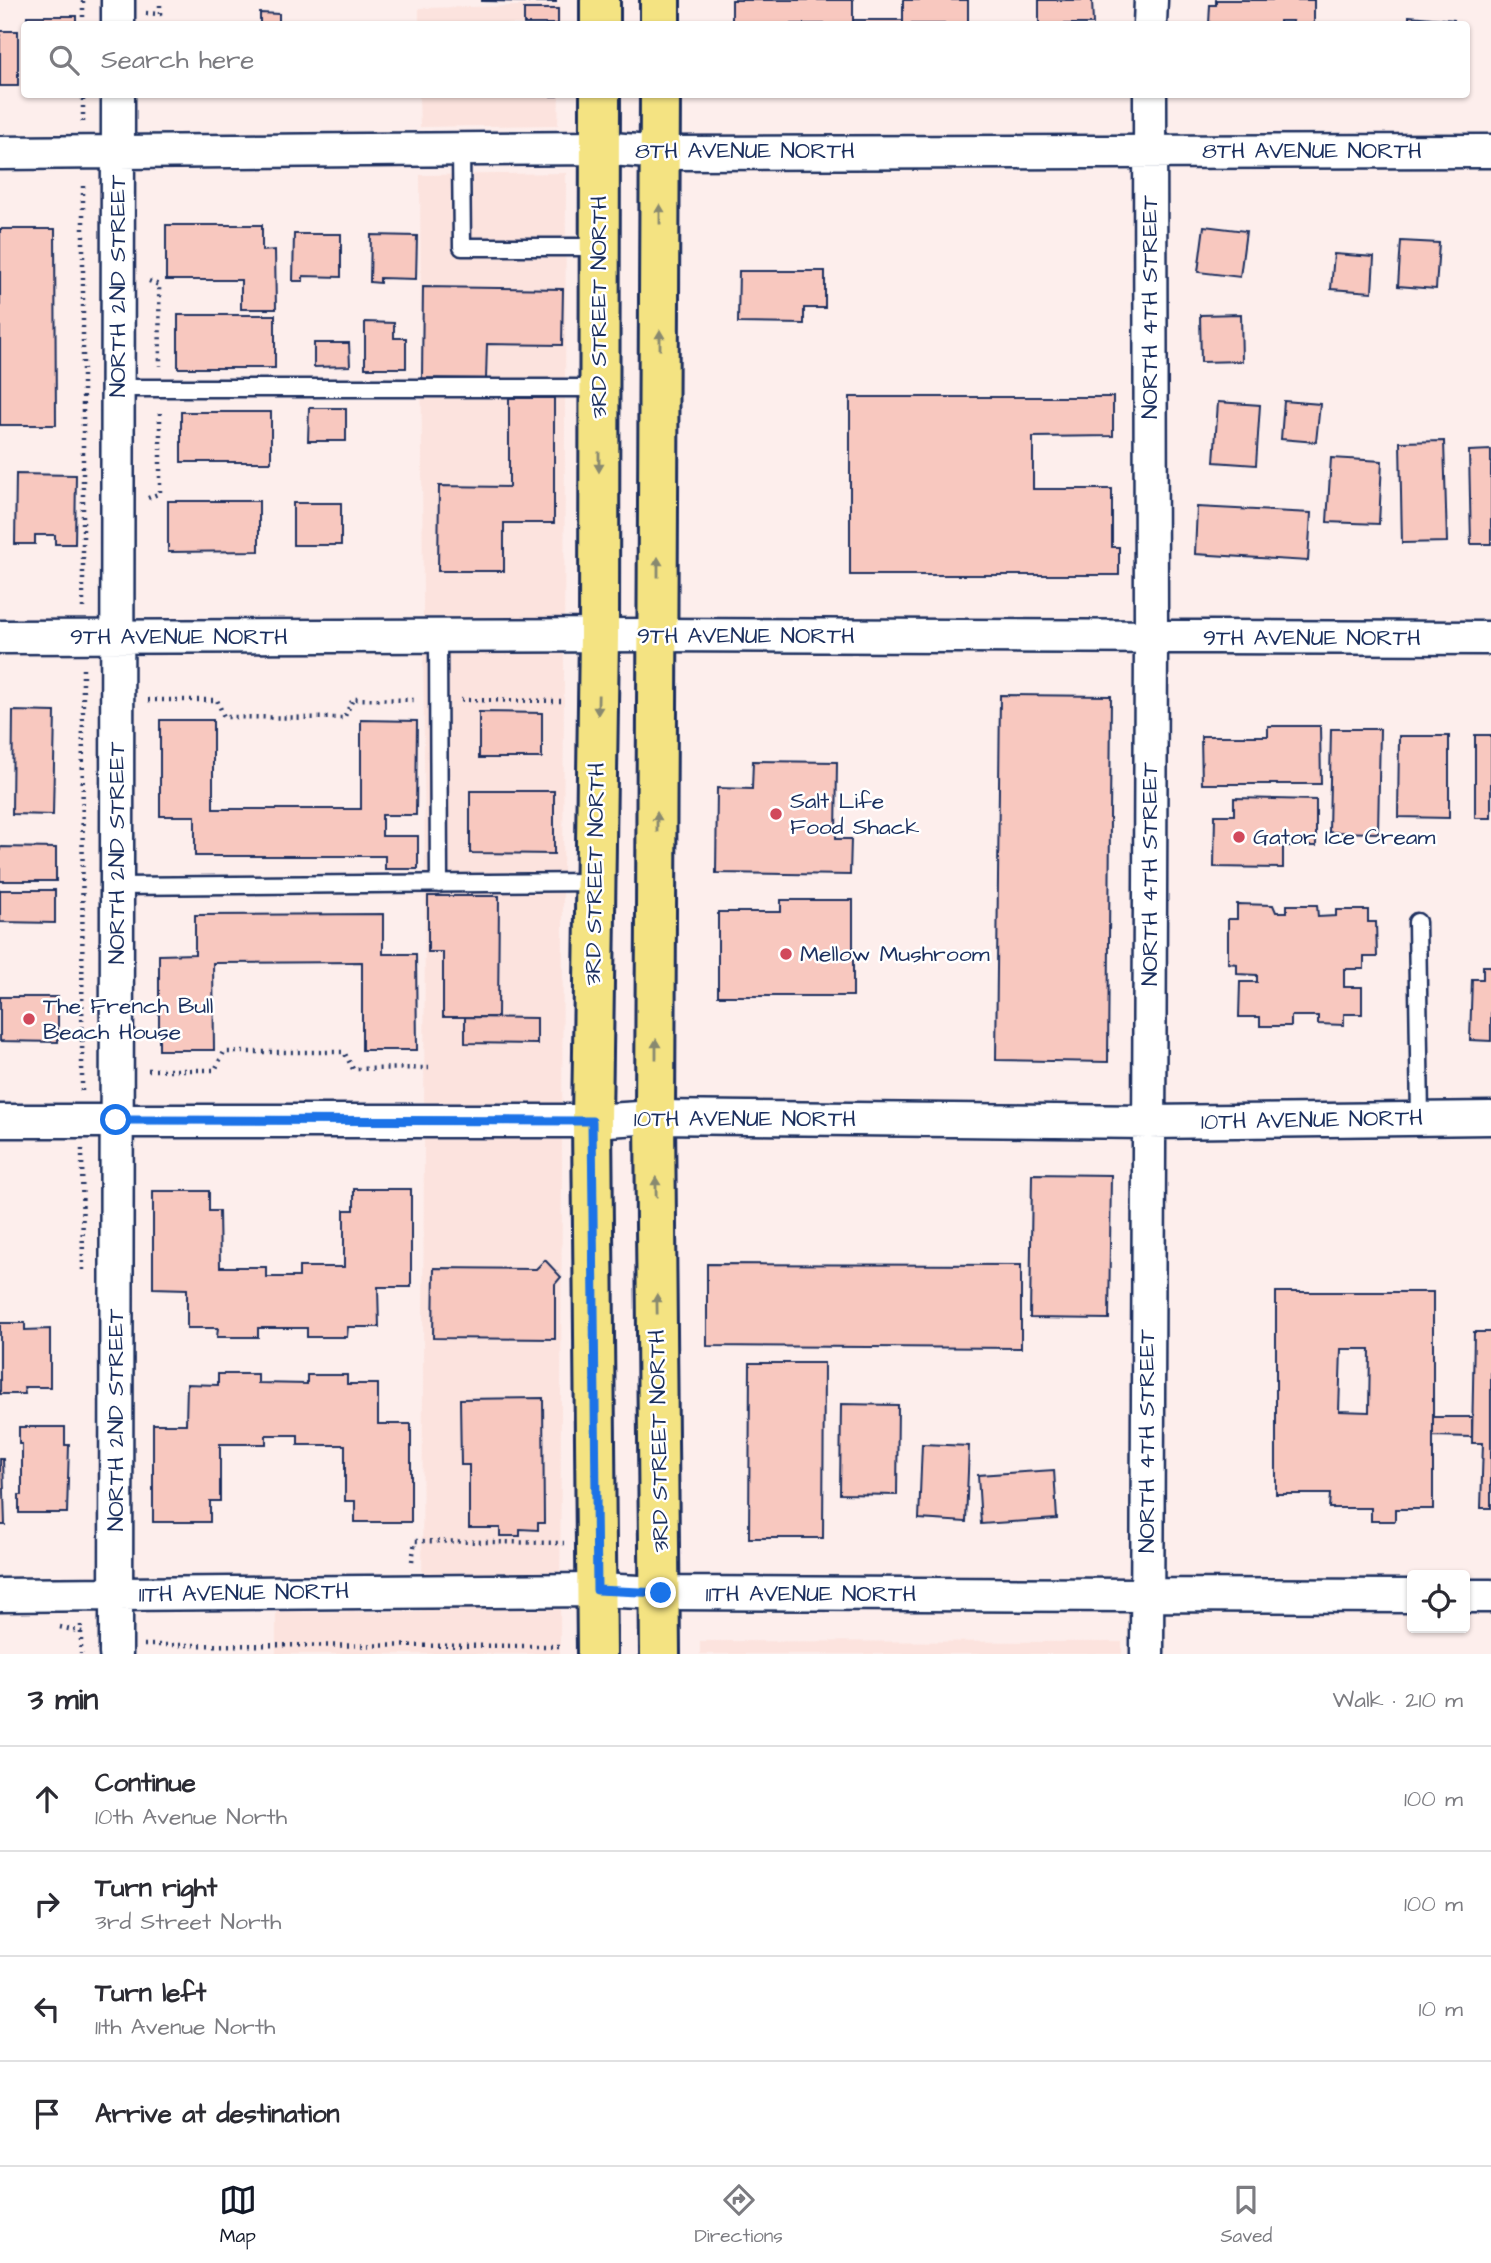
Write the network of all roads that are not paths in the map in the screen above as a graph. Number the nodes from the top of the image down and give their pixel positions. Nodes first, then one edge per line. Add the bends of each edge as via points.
1 (118, 0) edge
2 (600, 0) edge
3 (660, 0) edge
4 (1150, 0) edge
5 (118, 21) edge
6 (600, 21) edge
7 (660, 21) edge
8 (1150, 21) edge
9 (118, 98) edge
10 (600, 98) edge
11 (660, 98) edge
12 (1150, 98) edge
13 (600, 148) junction
14 (461, 150) junction
15 (1149, 150) junction
16 (1491, 151) edge
17 (0, 153) edge
18 (118, 153) junction
19 (661, 153) junction
20 (599, 247) junction
21 (118, 388) junction
22 (599, 388) junction
23 (658, 635) junction
24 (598, 636) junction
25 (0, 637) edge
26 (118, 637) junction
27 (438, 637) junction
28 (1151, 638) junction
29 (1491, 638) edge
30 (596, 882) junction
31 (439, 884) junction
32 (116, 886) junction
33 (1417, 922) dead end
34 (655, 1117) junction
35 (1491, 1118) edge
36 (1420, 1119) junction
37 (116, 1120) junction
38 (0, 1121) edge
39 (592, 1121) junction
40 (1148, 1122) junction
41 (597, 1590) junction
42 (661, 1593) junction
43 (0, 1595) edge
44 (1147, 1595) junction
45 (116, 1596) junction
46 (1407, 1596) edge
47 (1470, 1596) edge
48 (1491, 1596) edge
49 (130, 1650) edge
50 (581, 1650) edge
51 (660, 1654) edge
52 (1147, 1654) edge

1 - 5 street
2 - 6 main road
3 - 7 main road
4 - 8 street
9 - 18 street, NORTH 2ND STREET
10 - 13 main road, 3RD STREET NORTH
11 - 19 main road, 3RD STREET NORTH
12 - 15 street, NORTH 4TH STREET
13 - 14 street, 8TH AVENUE NORTH
13 - 19 street, 8TH AVENUE NORTH
13 - 20 main road, 3RD STREET NORTH
14 - 18 street, 8TH AVENUE NORTH
14 - 20 lane via 462,247
15 - 16 street, 8TH AVENUE NORTH
15 - 19 street, 8TH AVENUE NORTH
15 - 28 street, NORTH 4TH STREET
17 - 18 street, 8TH AVENUE NORTH
18 - 21 street, NORTH 2ND STREET
23 -> 19 main road, 3RD STREET NORTH
20 - 22 main road, 3RD STREET NORTH
21 - 22 lane
21 - 26 street, NORTH 2ND STREET
22 -> 24 main road, 3RD STREET NORTH
23 - 24 street, 9TH AVENUE NORTH
23 - 28 street, 9TH AVENUE NORTH
34 -> 23 main road, 3RD STREET NORTH
24 - 27 street, 9TH AVENUE NORTH
24 -> 30 main road, 3RD STREET NORTH
25 - 26 street, 9TH AVENUE NORTH
26 - 27 street, 9TH AVENUE NORTH
26 - 32 street, NORTH 2ND STREET
27 - 31 lane
28 - 29 street, 9TH AVENUE NORTH
28 - 40 street, NORTH 4TH STREET
30 - 31 lane
30 - 39 main road, 3RD STREET NORTH
31 - 32 lane
32 - 37 street, NORTH 2ND STREET
33 - 36 lane
34 - 39 street, 10TH AVENUE NORTH
34 - 40 street, 10TH AVENUE NORTH
42 -> 34 main road, 3RD STREET NORTH
35 - 36 street, 10TH AVENUE NORTH
36 - 40 street, 10TH AVENUE NORTH
37 - 38 street, 10TH AVENUE NORTH
37 - 39 street, 10TH AVENUE NORTH
37 - 45 street, NORTH 2ND STREET
39 - 41 main road, 3RD STREET NORTH
40 - 44 street, NORTH 4TH STREET
41 - 42 street, 11TH AVENUE NORTH
41 - 45 street, 11TH AVENUE NORTH
41 - 50 main road, 3RD STREET NORTH
42 - 44 street, 11TH AVENUE NORTH
42 - 51 main road, 3RD STREET NORTH
43 - 45 street, 11TH AVENUE NORTH
44 - 46 street, 11TH AVENUE NORTH
44 - 52 street, NORTH 4TH STREET
45 - 49 street, NORTH 2ND STREET
47 - 48 street

